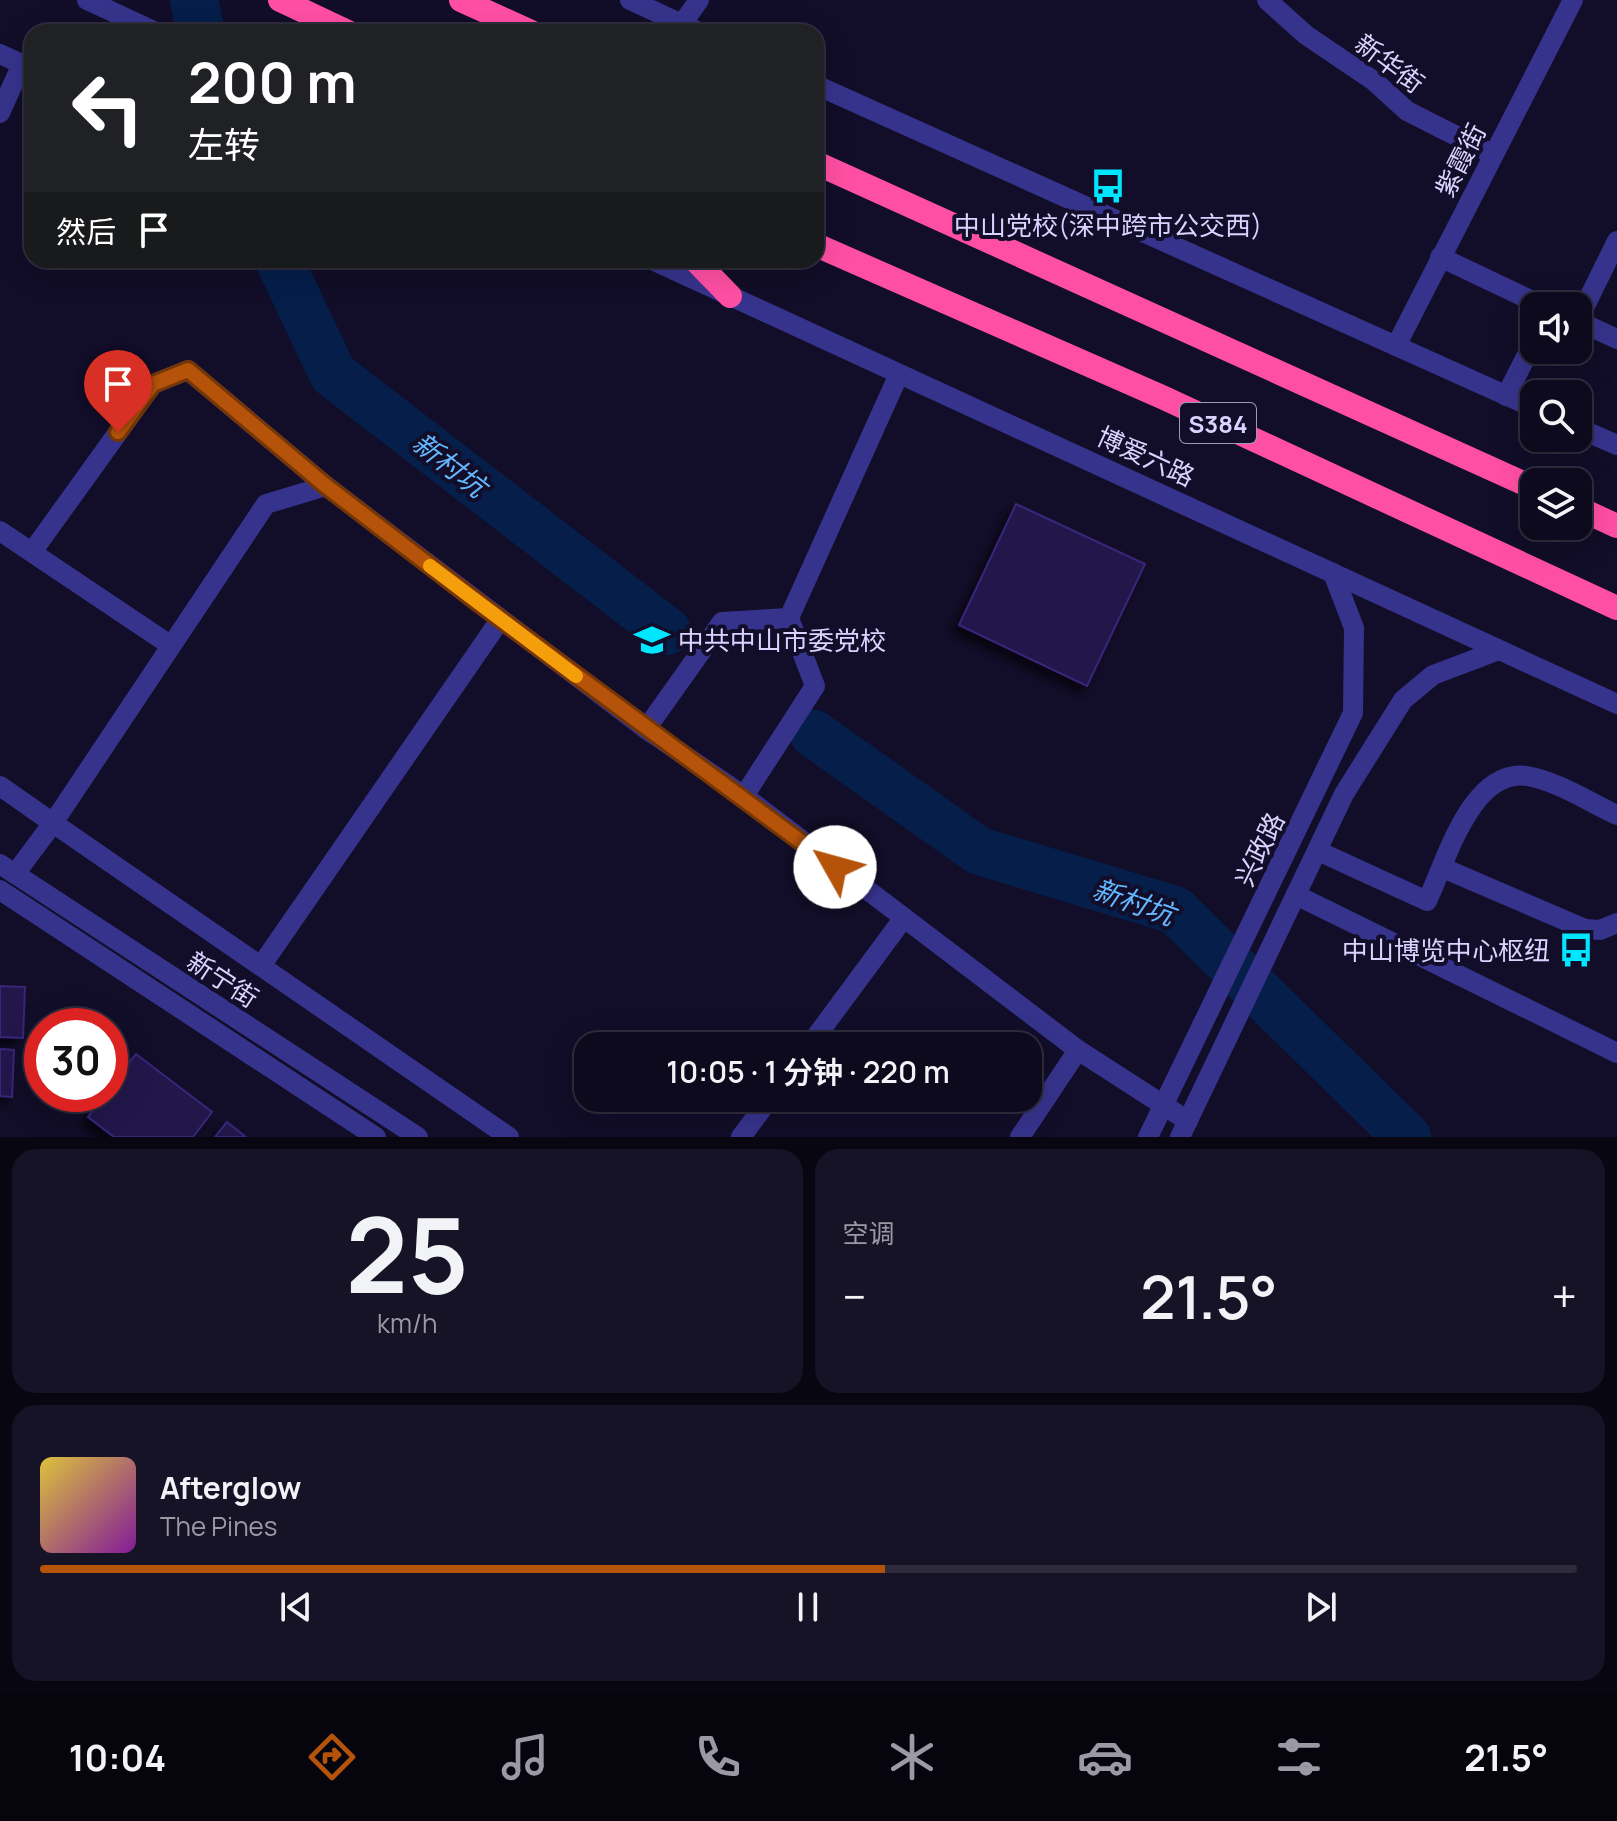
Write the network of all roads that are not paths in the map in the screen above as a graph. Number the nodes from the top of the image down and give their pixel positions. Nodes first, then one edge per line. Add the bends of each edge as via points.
1 (87, 0) edge
2 (280, 0) edge
3 (461, 0) edge
4 (630, 0) edge
5 (699, 0) edge
6 (1267, 0) edge
7 (1573, 0) edge
8 (139, 24) edge
9 (331, 24) edge
10 (514, 24) edge
11 (681, 24) edge
12 (691, 24) edge
13 (0, 54) edge
14 (0, 67) edge
15 (824, 89) edge
16 (0, 90) edge
17 (0, 113) edge
18 (1492, 154) junction
19 (824, 167) edge
20 (1616, 248) edge
21 (824, 249) edge
22 (1440, 257) junction
23 (669, 268) edge
24 (703, 268) edge
25 (1592, 294) edge
26 (1520, 295) edge
27 (730, 296) junction
28 (1592, 327) edge
29 (1617, 339) edge
30 (1396, 346) junction
31 (1522, 364) edge
32 (899, 374) junction
33 (1506, 396) junction
34 (1520, 402) edge
35 (1592, 434) edge
36 (1617, 445) edge
37 (1520, 482) edge
38 (326, 486) junction
39 (1592, 514) edge
40 (1617, 526) edge
41 (0, 531) edge
42 (32, 552) junction
43 (1333, 573) junction
44 (1617, 608) edge
45 (789, 618) junction
46 (500, 620) junction
47 (170, 645) junction
48 (1499, 650) junction
49 (1617, 704) edge
50 (646, 729) junction
51 (0, 786) edge
52 (744, 796) junction
53 (1617, 815) edge
54 (53, 823) junction
55 (1318, 851) junction
56 (1443, 868) junction
57 (7, 869) edge
58 (0, 890) edge
59 (1296, 895) junction
60 (903, 919) junction
61 (1617, 923) edge
62 (261, 966) junction
63 (819, 1032) edge
64 (1078, 1050) junction
65 (1617, 1053) edge
66 (1163, 1106) junction
67 (760, 1112) edge
68 (1184, 1129) edge
69 (376, 1137) edge
70 (418, 1137) edge
71 (509, 1137) edge
72 (741, 1137) edge
73 (1020, 1137) edge
74 (1148, 1137) edge

1 - 8 street
2 - 9 highway
3 - 10 highway
4 - 11 street
5 - 12 street
6 - 18 street, 新华街 via 1407,111
7 - 18 street, 紫霞街
13 - 17 street via 22,64
14 - 16 street via 5,80
15 - 30 street
18 - 22 street, 紫霞街
19 - 37 highway, S384
20 - 25 street
21 - 44 highway, S384 via 1162,397
22 - 26 street
22 - 30 street, 紫霞街
23 - 27 street, 博爱六路
24 - 27 highway
27 - 32 street, 博爱六路
28 - 29 street
30 - 33 street
31 - 33 street
32 - 43 street, 博爱六路
32 - 45 street
33 - 34 street
35 - 36 street
38 - 42 street via 188,370 153,384
38 - 46 street
38 - 47 street via 266,504
39 - 40 highway
41 - 42 street
42 - 47 street
43 - 48 street, 博爱六路
43 - 66 street, 兴政路 via 1354,628 1353,713
45 - 50 street via 722,622
45 - 52 street via 815,686
46 - 50 street
46 - 62 street
47 - 54 street
48 - 49 street, 博爱六路
48 - 55 street, 兴政路 via 1433,675 1403,700 1344,794
50 - 52 street
51 - 54 street
52 - 60 street
53 - 56 street via 1547,782 1512,775 1479,797
54 - 57 street
54 - 62 street
55 - 56 street via 1427,901
55 - 59 street, 兴政路
56 - 61 street via 1585,929
57 - 70 street, 新宁街
58 - 69 street
59 - 65 street
59 - 68 street, 兴政路
60 - 63 street
60 - 64 street
62 - 71 street
64 - 66 street
64 - 73 street
66 - 68 street
66 - 74 street, 兴政路
67 - 72 street

